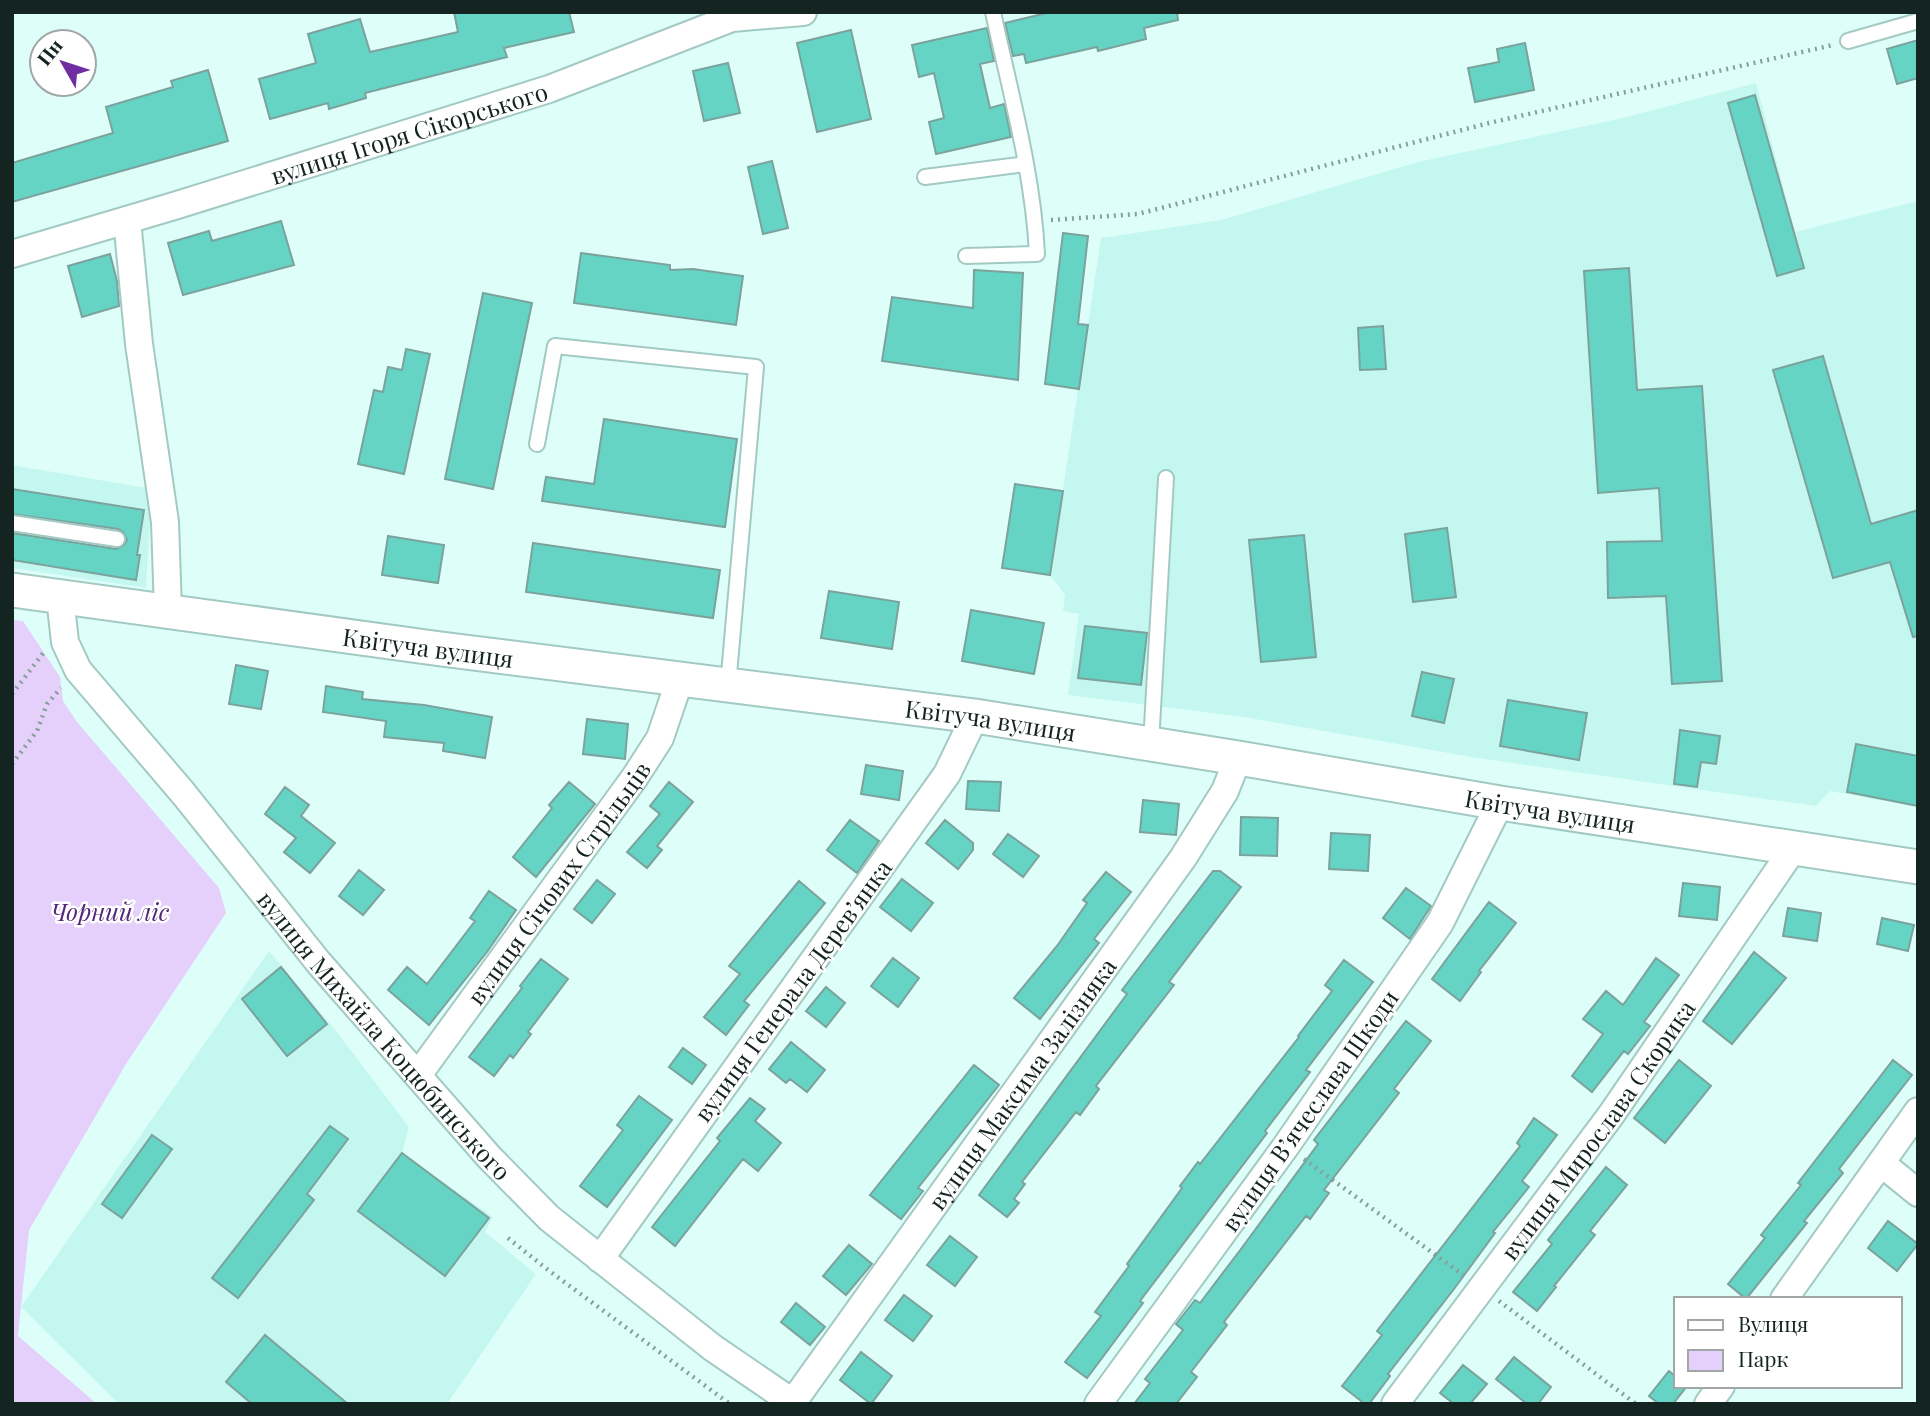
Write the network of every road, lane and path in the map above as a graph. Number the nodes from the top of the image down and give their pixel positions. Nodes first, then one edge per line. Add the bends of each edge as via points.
1 (803, 12) edge
2 (993, 12) edge
3 (711, 18) edge
4 (1918, 20) edge
5 (1848, 41) joint
6 (1026, 164) junction
7 (925, 177) dead end
8 (127, 220) junction
9 (1036, 221) junction
10 (12, 254) edge
11 (966, 256) dead end
12 (537, 444) dead end
13 (1166, 478) dead end
14 (12, 523) edge
15 (117, 539) dead end
16 (12, 590) edge
17 (62, 611) junction
18 (168, 611) junction
19 (78, 670) junction
20 (680, 679) junction
21 (728, 685) junction
22 (12, 694) edge
23 (975, 716) junction
24 (1151, 744) junction
25 (1238, 758) junction
26 (12, 764) edge
27 (1500, 803) junction
28 (1793, 849) junction
29 (1918, 867) edge
30 (418, 1075) junction
31 (1918, 1111) edge
32 (1881, 1163) junction
33 (1918, 1193) edge
34 (508, 1238) dead end
35 (600, 1259) junction
36 (1785, 1297) edge
37 (1720, 1388) edge
38 (794, 1403) edge
39 (730, 1404) edge
40 (1098, 1404) edge
41 (1395, 1404) edge
42 (1708, 1404) edge

1 - 3 street, вулиця Ігоря Сікорського
2 - 6 lane
3 - 8 street, вулиця Ігоря Сікорського via 549,89
4 - 5 lane
5 - 9 path via 1489,123 1138,214
6 - 7 lane
6 - 9 lane
8 - 10 street, вулиця Ігоря Сікорського
8 - 18 street via 139,344 165,522
9 - 11 lane via 1037,254
12 - 21 lane via 555,346 756,368
13 - 24 lane
14 - 15 lane
16 - 17 street, Квітуча вулиця
17 - 18 street, Квітуча вулиця
17 - 19 street, вулиця Михайла Коцюбинського via 65,642
17 - 22 path
18 - 20 street, Квітуча вулиця
19 - 26 path via 47,704 37,731
19 - 30 street, вулиця Михайла Коцюбинського via 319,963
20 - 21 street, Квітуча вулиця
20 - 30 street, вулиця Січових Стрільців via 660,738 635,777
21 - 23 street, Квітуча вулиця
23 - 24 street, Квітуча вулиця
23 - 35 street, вулиця Генерала Деревʼянка via 947,774
24 - 25 street, Квітуча вулиця
25 - 27 street, Квітуча вулиця
25 - 38 street, вулиця Максима Залізняка via 1225,791 1184,858
27 - 28 street, Квітуча вулиця
27 - 40 street, вулиця Вʼячеслава Шкоди via 1440,923 1278,1157
28 - 29 street, Квітуча вулиця
28 - 41 street, вулиця Мирослава Скорика via 1611,1115
30 - 35 street, вулиця Михайла Коцюбинського via 549,1218
31 - 32 street
32 - 33 street
32 - 36 street
34 - 39 path
35 - 38 street, вулиця Михайла Коцюбинського via 713,1348
37 - 42 street

